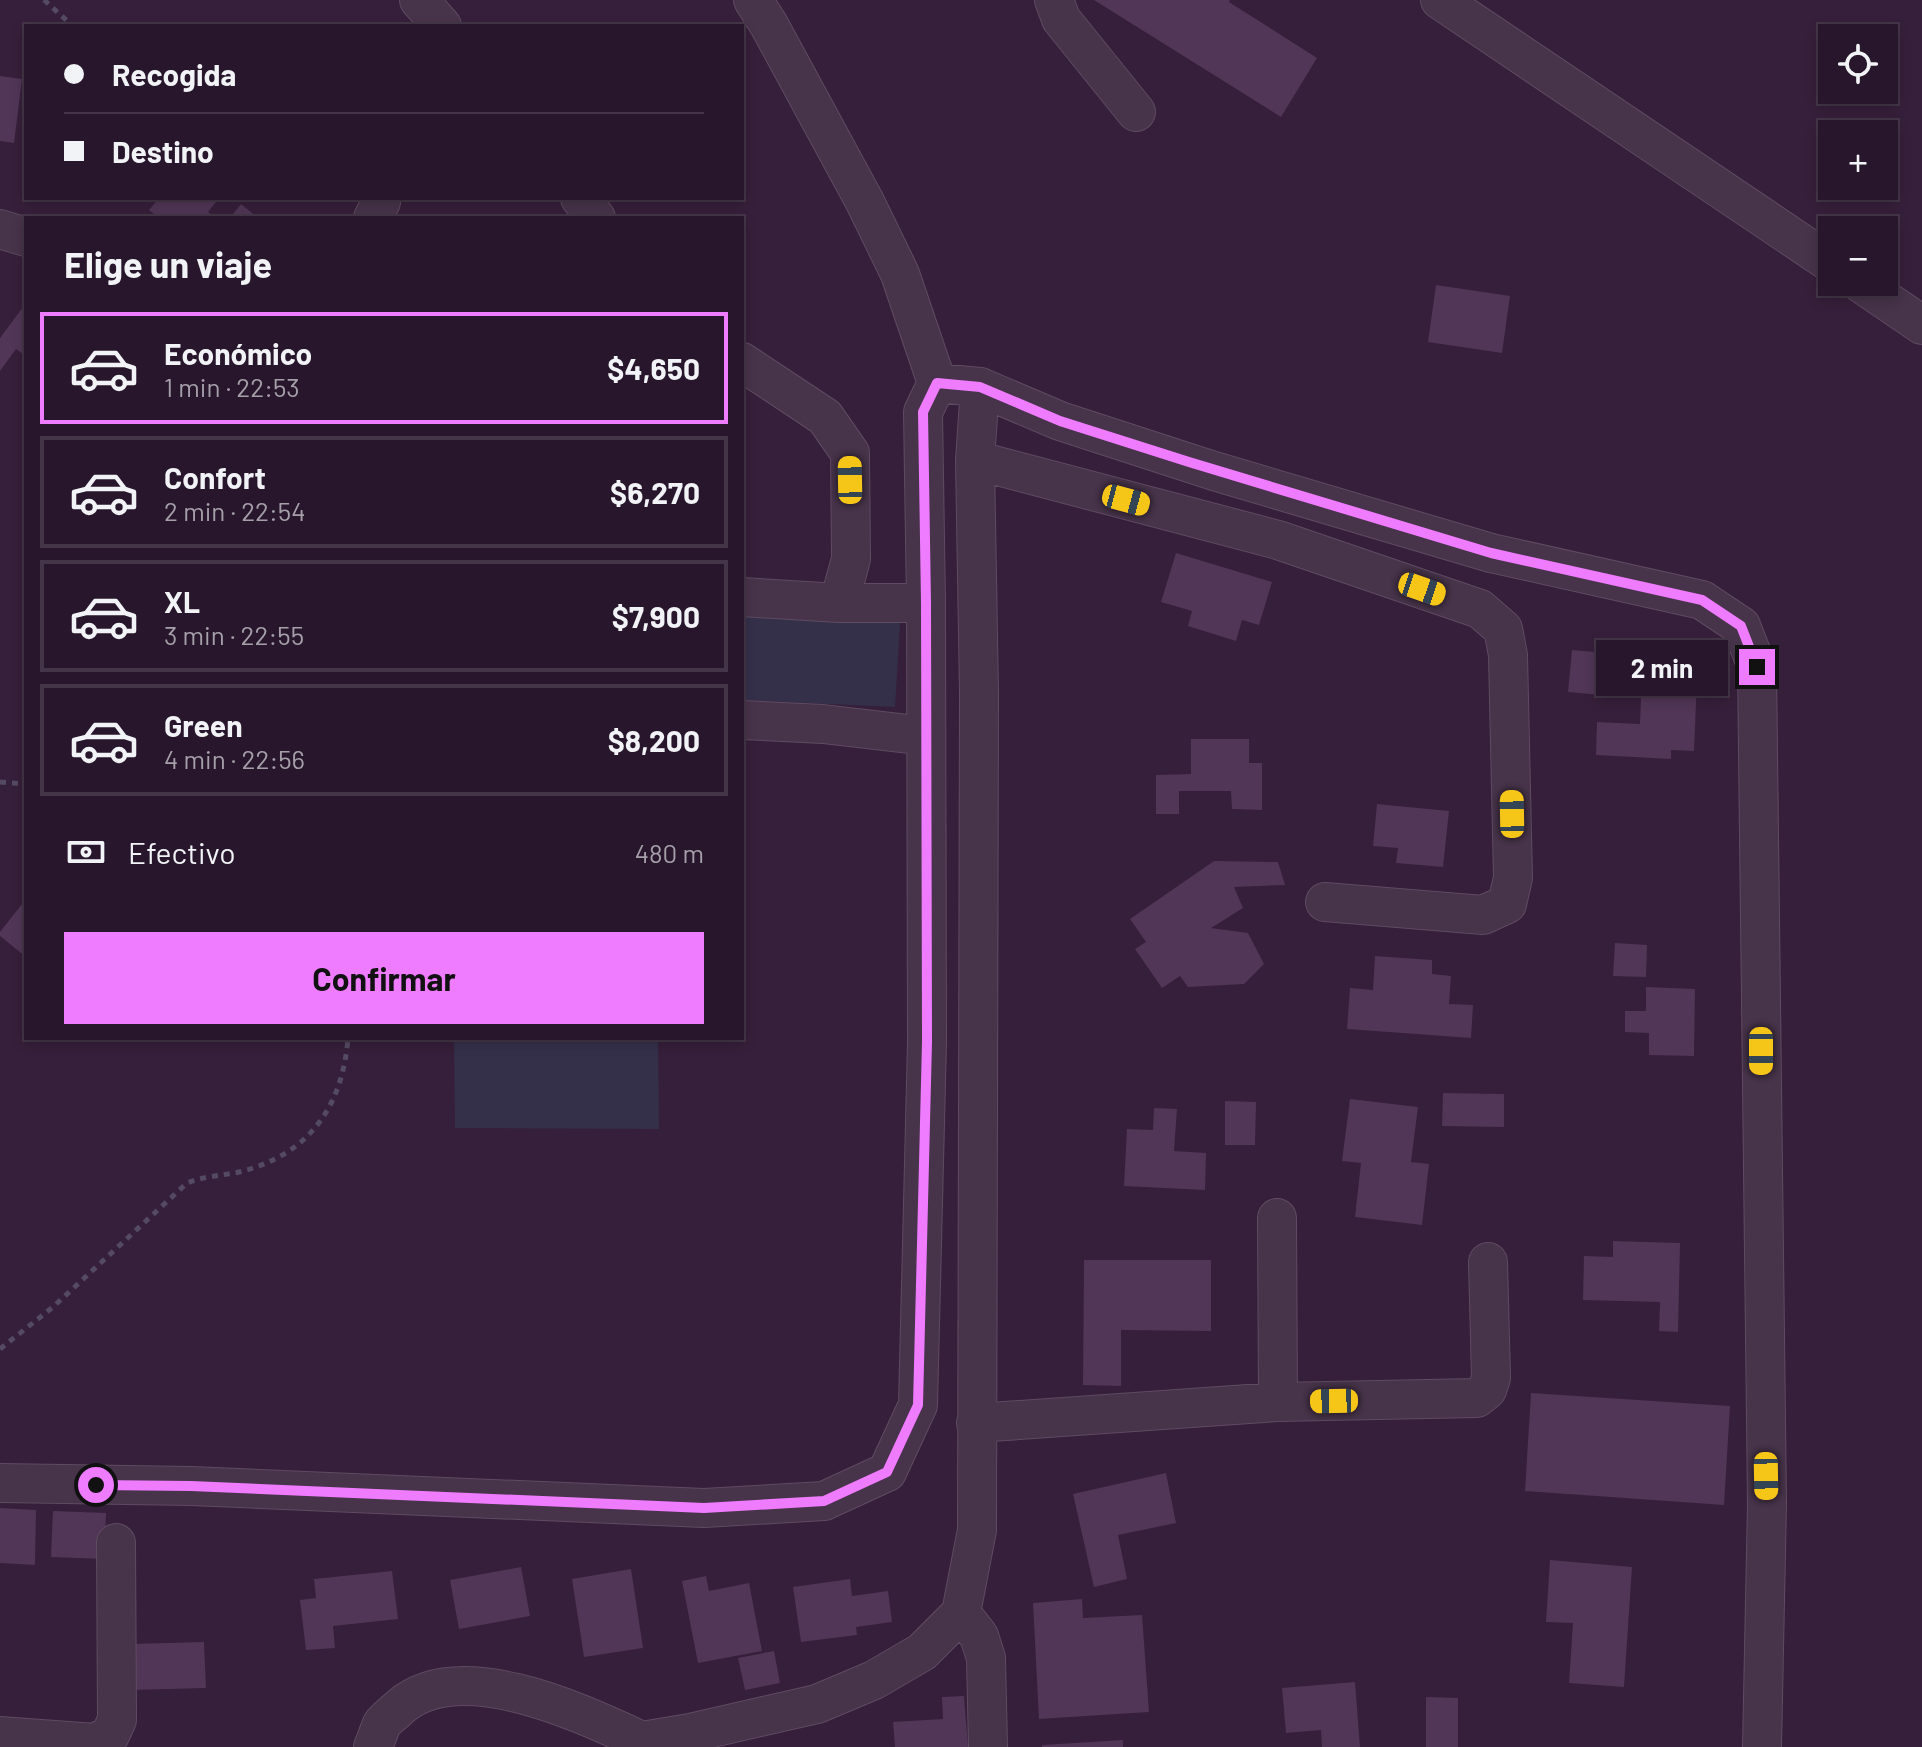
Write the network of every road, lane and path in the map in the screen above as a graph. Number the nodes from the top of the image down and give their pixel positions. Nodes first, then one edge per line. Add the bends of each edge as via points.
1 (44, 0) edge
2 (419, 0) edge
3 (753, 0) edge
4 (1054, 0) edge
5 (1440, 0) edge
6 (71, 24) edge
7 (440, 24) edge
8 (1136, 112) dead end
9 (582, 200) edge
10 (594, 216) edge
11 (0, 229) edge
12 (24, 236) edge
13 (1818, 255) edge
14 (1880, 296) edge
15 (1922, 325) edge
16 (744, 363) edge
17 (937, 383) junction
18 (980, 387) junction
19 (975, 460) junction
20 (744, 597) edge
21 (839, 603) junction
22 (926, 603) junction
23 (744, 720) edge
24 (926, 736) junction
25 (0, 782) edge
26 (24, 784) edge
27 (1325, 902) dead end
28 (348, 1040) edge
29 (1277, 1218) dead end
30 (1488, 1262) dead end
31 (0, 1349) edge
32 (1278, 1402) junction
33 (976, 1423) junction
34 (0, 1483) edge
35 (116, 1543) dead end
36 (961, 1613) junction
37 (0, 1736) edge
38 (637, 1744) edge
39 (373, 1747) edge
40 (988, 1747) edge
41 (1762, 1747) edge

1 - 6 path
2 - 7 street
3 - 17 street via 885,242
4 - 8 street via 1061,19
5 - 13 street
9 - 10 street
11 - 12 street
14 - 15 street
16 - 21 street via 825,417 850,453 851,559
17 - 18 street
17 - 22 street via 923,412
18 - 19 street
18 - 41 street via 1074,425 1214,471 1462,544 1702,600 1741,626 1757,667 1767,1503
19 - 27 street via 1278,540 1480,609 1503,629 1513,862 1507,904 1483,915
19 - 33 street
20 - 21 street
21 - 22 street
22 - 24 street
23 - 24 street
24 - 34 street via 927,1042 918,1405 887,1472 824,1501 704,1508
25 - 26 path
28 - 31 path via 341,1084 309,1135 252,1169 187,1183
29 - 32 street
30 - 32 street via 1491,1378 1477,1398
32 - 33 street
33 - 36 street via 977,1530
35 - 37 street via 117,1720 110,1735 95,1743
36 - 38 street via 922,1652 817,1704
36 - 40 street via 979,1636 986,1658
38 - 39 street via 586,1716 497,1688 448,1687 409,1699 383,1722

